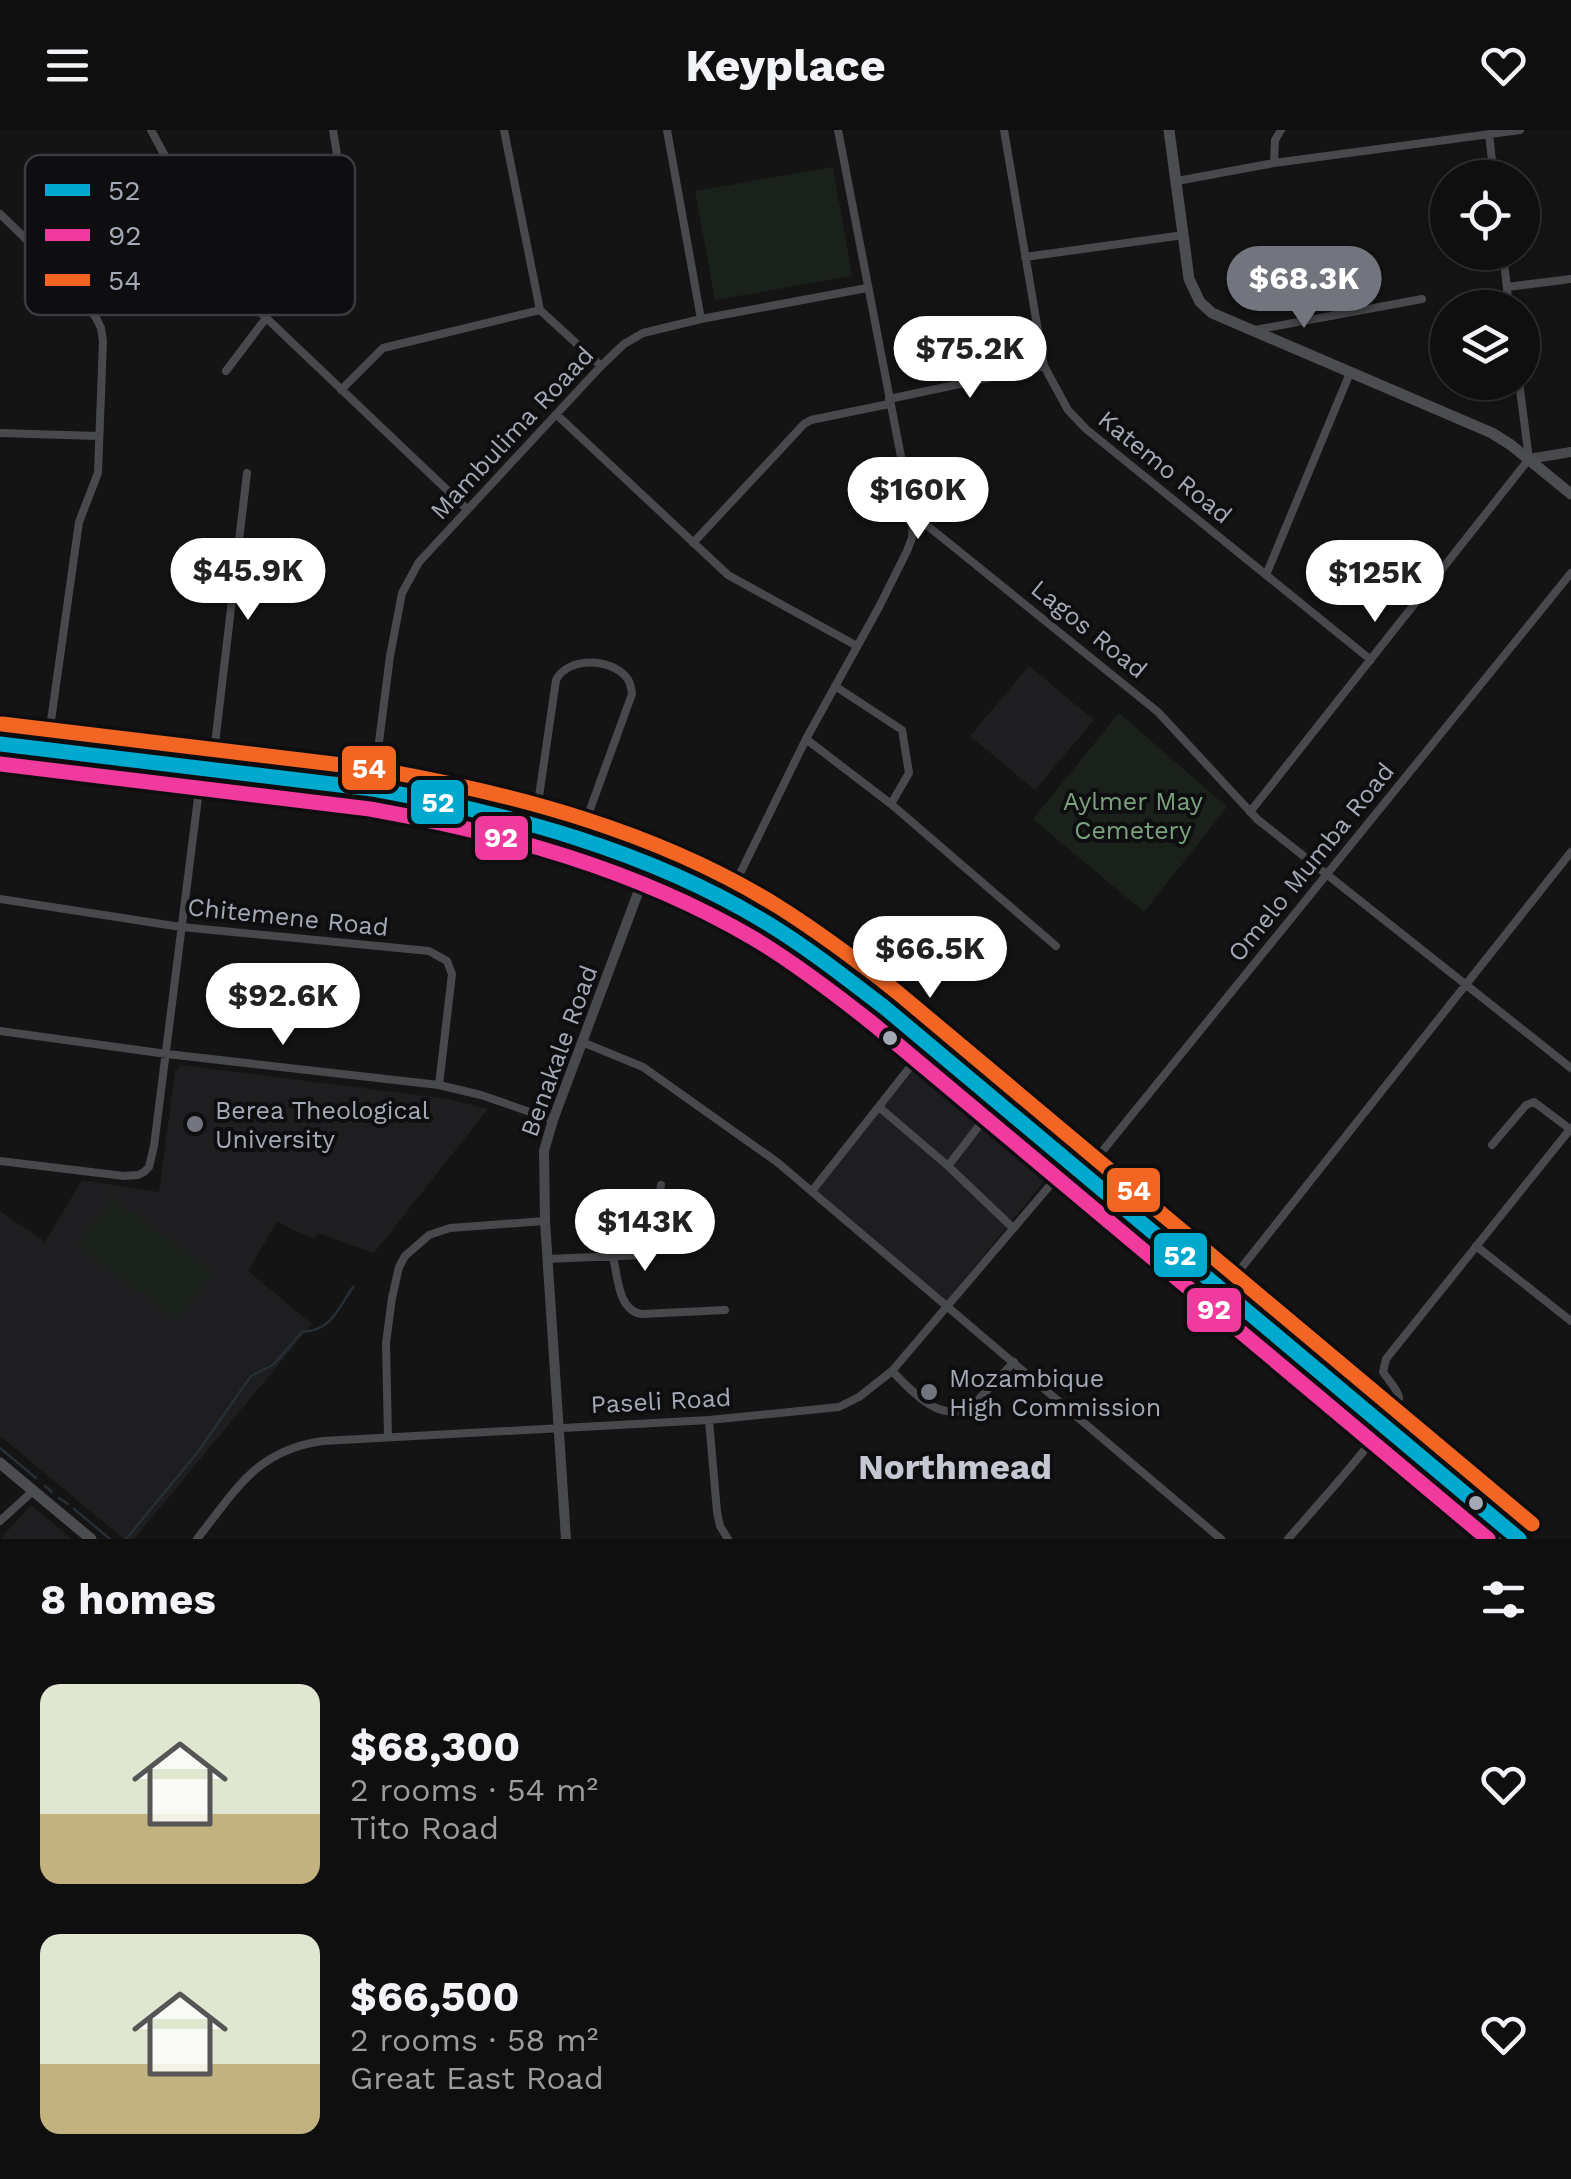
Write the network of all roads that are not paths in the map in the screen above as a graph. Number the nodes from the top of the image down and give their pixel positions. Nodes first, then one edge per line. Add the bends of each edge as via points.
1 (151, 130) edge
2 (333, 130) edge
3 (504, 130) edge
4 (666, 130) edge
5 (838, 130) edge
6 (1004, 130) edge
7 (1169, 130) edge
8 (1281, 130) edge
9 (1520, 130) edge
10 (1488, 132) edge
11 (165, 155) edge
12 (337, 155) edge
13 (1492, 160) edge
14 (1274, 164) junction
15 (1177, 182) junction
16 (0, 214) edge
17 (1184, 235) junction
18 (25, 241) edge
19 (1025, 256) junction
20 (1504, 270) edge
21 (1571, 279) edge
22 (1506, 287) junction
23 (867, 288) junction
24 (1506, 290) edge
25 (1422, 299) dead end
26 (540, 310) junction
27 (94, 315) edge
28 (263, 315) edge
29 (266, 318) junction
30 (702, 318) junction
31 (1250, 331) junction
32 (601, 366) junction
33 (1044, 366) junction
34 (226, 371) dead end
35 (1350, 373) junction
36 (341, 390) junction
37 (1521, 400) edge
38 (889, 401) junction
39 (557, 415) junction
40 (0, 433) edge
41 (98, 436) junction
42 (1571, 452) edge
43 (1529, 459) junction
44 (246, 473) dead end
45 (1571, 494) edge
46 (467, 510) junction
47 (914, 518) junction
48 (693, 542) junction
49 (1571, 573) edge
50 (1266, 575) junction
51 (857, 646) junction
52 (1371, 660) junction
53 (835, 686) junction
54 (806, 739) junction
55 (0, 744) edge
56 (46, 757) junction
57 (0, 758) edge
58 (212, 769) junction
59 (0, 770) edge
60 (199, 787) junction
61 (373, 788) junction
62 (892, 804) junction
63 (1250, 812) junction
64 (535, 824) junction
65 (580, 837) junction
66 (1571, 852) edge
67 (1326, 875) junction
68 (643, 879) junction
69 (0, 898) edge
70 (726, 900) junction
71 (181, 928) junction
72 (1056, 946) dead end
73 (1466, 984) junction
74 (0, 1031) edge
75 (582, 1042) junction
76 (922, 1052) junction
77 (167, 1054) junction
78 (1571, 1068) edge
79 (439, 1084) junction
80 (879, 1107) junction
81 (984, 1118) junction
82 (553, 1120) junction
83 (1003, 1126) junction
84 (1570, 1128) edge
85 (1492, 1145) dead end
86 (0, 1161) edge
87 (948, 1166) junction
88 (1087, 1170) junction
89 (1060, 1174) junction
90 (661, 1185) dead end
91 (812, 1191) junction
92 (545, 1222) junction
93 (1014, 1228) junction
94 (1476, 1246) junction
95 (613, 1257) junction
96 (547, 1259) junction
97 (1223, 1291) junction
98 (947, 1306) junction
99 (725, 1310) dead end
100 (1571, 1321) edge
101 (1014, 1362) junction
102 (892, 1371) junction
103 (709, 1420) junction
104 (560, 1426) junction
105 (1377, 1435) junction
106 (388, 1437) junction
107 (0, 1463) edge
108 (33, 1491) junction
109 (0, 1520) edge
110 (1492, 1538) edge
111 (91, 1539) edge
112 (197, 1539) edge
113 (566, 1539) edge
114 (728, 1539) edge
115 (1221, 1539) edge
116 (1288, 1539) edge
117 (1519, 1539) edge

1 - 11 street
2 - 12 street
3 - 26 street
4 - 30 street
5 - 23 street
6 - 19 street, Katemo Road
7 - 15 main road
8 - 14 street
9 - 10 street
10 - 13 street
10 - 14 street
14 - 15 street
15 - 17 main road
16 - 18 street
17 - 19 street
17 - 31 main road via 1200,302
19 - 33 street, Katemo Road
20 - 22 street
21 - 22 street
22 - 24 street
23 - 30 street, Mambulima Roaad
23 - 38 street
25 - 31 street
26 - 32 street
26 - 36 street via 383,348
27 - 41 street via 103,341
28 - 29 street
29 - 34 street
29 - 36 street
30 - 32 street, Mambulima Roaad via 635,337
31 - 35 main road
32 - 39 street, Mambulima Roaad
33 - 38 street
33 - 50 street, Katemo Road via 1076,420
35 - 43 main road via 1492,434
35 - 50 street
36 - 46 street
37 - 43 street
38 - 47 street
38 - 48 street via 804,424
39 - 46 street, Mambulima Roaad
39 - 48 street
40 - 41 street
41 - 56 street via 98,473 79,522
42 - 43 street
43 - 45 main road
43 - 52 street
44 - 58 street
46 - 61 street, Mambulima Roaad via 419,562 402,594
47 - 51 street via 907,551
47 - 63 street, Lagos Road via 1158,712
48 - 51 street via 737,580
49 - 67 street, Omelo Mumba Road
50 - 52 street, Katemo Road
51 - 53 street
52 - 63 street
53 - 54 street
53 - 62 street via 902,730 908,772
54 - 62 street
54 - 70 street
55 - 56 main road
56 - 57 main road
56 - 58 main road
56 - 60 main road
58 - 61 main road
59 - 60 street
60 - 68 main road via 428,811 574,846
60 - 71 street
61 - 64 main road
62 - 72 street
63 - 67 street, Lagos Road
64 - 65 main road
64 - 65 street via 556,680 567,666 596,662 626,677 632,694
65 - 70 main road
66 - 73 street
67 - 73 street, Lagos Road
67 - 88 street, Omelo Mumba Road
68 - 70 main road
68 - 75 street, Benakale Road
68 - 76 street
69 - 71 street, Chitemene Road
70 - 76 main road via 815,954
70 - 88 street via 817,940 876,981
71 - 77 street
71 - 79 street, Chitemene Road via 429,951 447,961 452,974
73 - 78 street, Lagos Road
73 - 97 street
74 - 77 street
75 - 82 street, Benakale Road
75 - 91 street via 660,1078
76 - 80 street
76 - 81 street
76 - 83 main road
76 - 88 main road
77 - 79 street
77 - 86 street via 154,1146 149,1166 138,1175
79 - 82 street
80 - 87 street
80 - 91 street
81 - 83 street
81 - 87 street
82 - 92 street, Benakale Road via 544,1151
83 - 89 main road
84 - 85 street via 1534,1102
84 - 94 street
87 - 93 street
88 - 97 main road
89 - 93 street, Paseli Road
89 - 105 main road
90 - 95 street via 648,1251
91 - 98 street
92 - 96 street, Benakale Road
92 - 106 street via 450,1228 428,1235 405,1256 386,1343
93 - 98 street, Paseli Road
94 - 100 street
94 - 105 street via 1383,1364 1398,1407
95 - 96 street
95 - 99 street via 632,1312
96 - 104 street, Benakale Road
97 - 105 main road
98 - 101 street
98 - 102 street, Paseli Road
101 - 102 street via 969,1408 952,1412 930,1406
101 - 115 street
102 - 103 street, Paseli Road via 838,1407
103 - 104 street, Paseli Road
103 - 114 street via 717,1512
104 - 106 street, Paseli Road
104 - 113 street, Benakale Road
105 - 110 main road
105 - 116 street
105 - 117 main road
106 - 112 street, Paseli Road via 286,1449 246,1476
107 - 108 main road
108 - 109 street
108 - 111 main road

